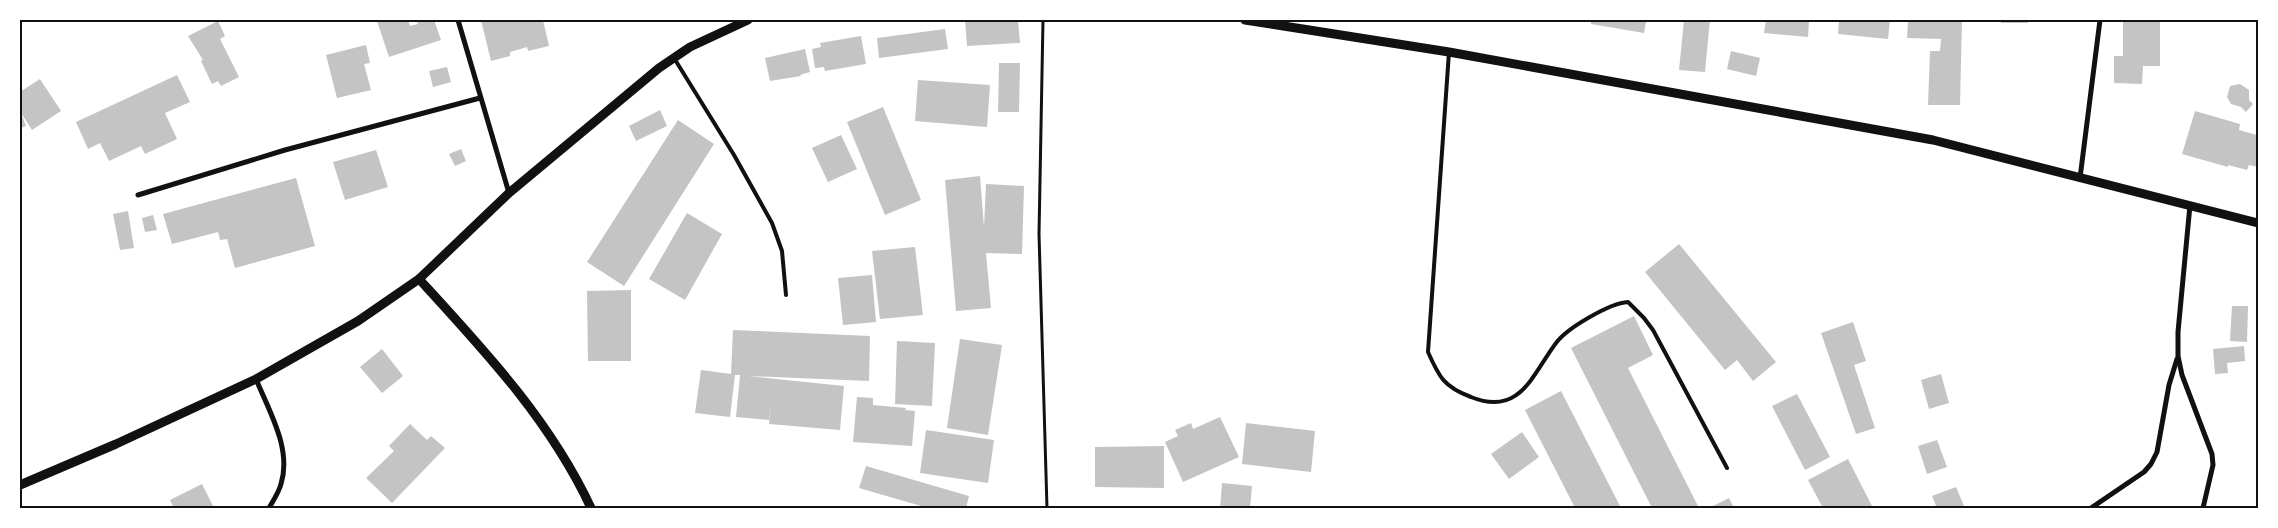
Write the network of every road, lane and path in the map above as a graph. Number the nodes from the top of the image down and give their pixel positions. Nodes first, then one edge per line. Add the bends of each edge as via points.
1 (458, 20) edge
2 (748, 20) edge
3 (1043, 20) edge
4 (1245, 20) edge
5 (2100, 20) edge
6 (1449, 52) junction
7 (674, 58) junction
8 (480, 98) junction
9 (2080, 179) junction
10 (509, 194) junction
11 (138, 195) dead end
12 (2190, 205) junction
13 (2258, 224) edge
14 (419, 279) junction
15 (786, 295) dead end
16 (2178, 356) junction
17 (256, 379) junction
18 (1727, 468) dead end
19 (20, 485) edge
20 (269, 508) edge
21 (591, 508) edge
22 (1047, 508) edge
23 (2091, 508) edge
24 (2203, 508) edge

1 - 8 street
2 - 7 street
3 - 22 path via 1039,234
4 - 6 street
5 - 9 street
6 - 9 street via 1933,140
6 - 18 lane via 1428,352 1443,381 1453,390 1474,399 1506,402 1521,392 1557,341 1570,329 1618,302 1628,302 1653,330
7 - 10 street
7 - 15 lane via 772,223 782,251
8 - 10 street
8 - 11 street via 285,150
9 - 12 street
10 - 14 street
12 - 13 street
12 - 16 street
14 - 17 street via 358,321
14 - 21 street via 476,342 551,435
16 - 23 street via 2169,385 2159,444 2151,464
16 - 24 street via 2212,454 2213,465
17 - 19 street
17 - 20 street via 283,452 282,483

